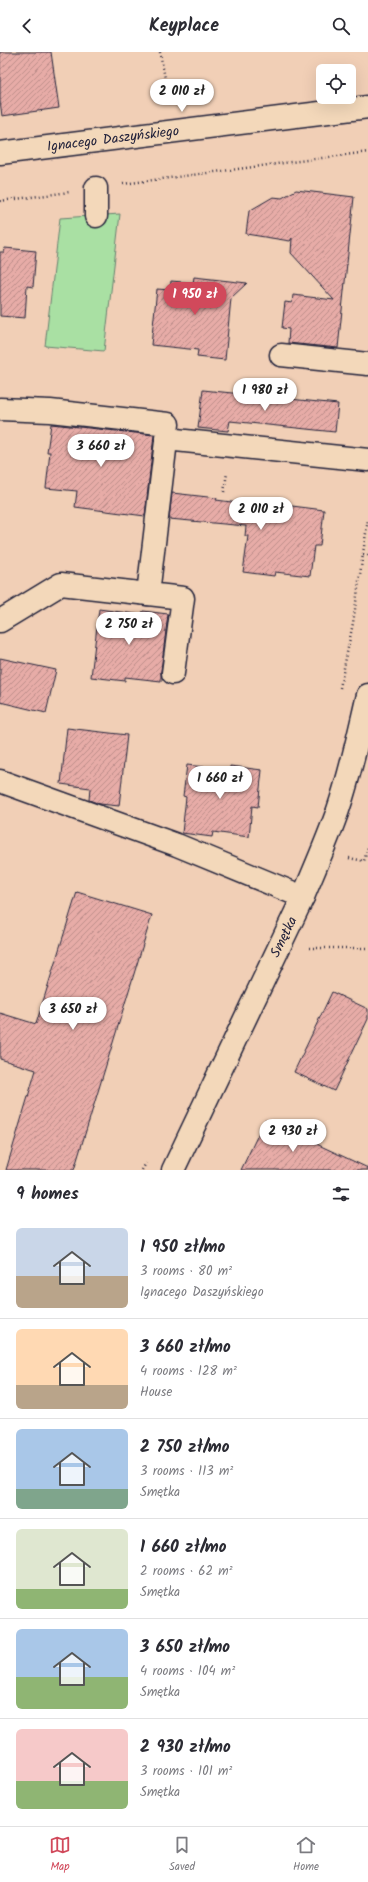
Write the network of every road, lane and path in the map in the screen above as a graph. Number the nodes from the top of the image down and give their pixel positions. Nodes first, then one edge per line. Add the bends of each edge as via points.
1 (160, 52) edge
2 (368, 107) edge
3 (171, 109) dead end
4 (368, 152) edge
5 (0, 153) edge
6 (96, 188) junction
7 (0, 201) edge
8 (96, 216) dead end
9 (281, 355) dead end
10 (368, 364) edge
11 (0, 409) edge
12 (166, 440) junction
13 (368, 460) edge
14 (368, 519) edge
15 (363, 555) junction
16 (368, 555) edge
17 (148, 594) junction
18 (0, 621) edge
19 (173, 673) dead end
20 (339, 693) dead end
21 (368, 695) edge
22 (0, 780) edge
23 (303, 897) junction
24 (302, 948) dead end
25 (368, 948) edge
26 (149, 1156) dead end
27 (142, 1170) edge
28 (173, 1170) edge

1 - 3 path
2 - 5 street, Ignacego Daszyńskiego
4 - 6 path
6 - 7 path
6 - 8 street
9 - 10 street
11 - 12 street via 50,411 168,424
12 - 13 street
12 - 17 street
14 - 15 path
15 - 16 path
15 - 20 path
17 - 18 street via 61,584
17 - 19 street via 183,598
21 - 23 street, Smętka via 338,810
22 - 23 street via 177,845
23 - 28 street, Smętka
24 - 25 path
26 - 27 path

